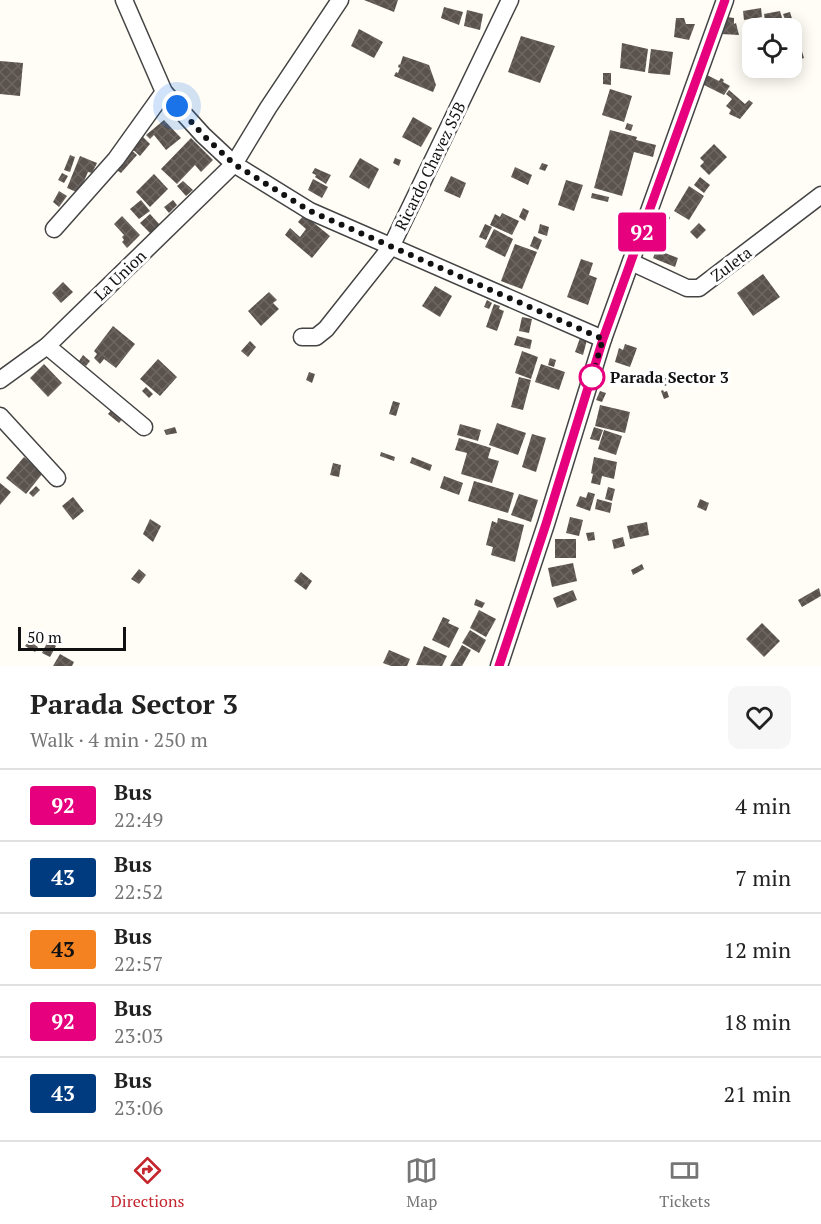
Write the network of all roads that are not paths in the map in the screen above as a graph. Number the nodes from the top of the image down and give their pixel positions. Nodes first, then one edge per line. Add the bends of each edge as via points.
1 (124, 0) edge
2 (340, 0) edge
3 (510, 0) edge
4 (725, 0) edge
5 (164, 92) junction
6 (234, 164) junction
7 (821, 195) edge
8 (54, 229) dead end
9 (391, 247) junction
10 (631, 262) junction
11 (302, 338) dead end
12 (603, 339) junction
13 (46, 346) junction
14 (0, 380) edge
15 (0, 416) edge
16 (144, 427) dead end
17 (57, 478) dead end
18 (499, 666) edge

1 - 5 street
2 - 6 street, La Union
3 - 9 street, Ricardo Chavez S5B
4 - 10 street
5 - 6 street
5 - 8 street via 116,159
6 - 9 street via 310,211
6 - 13 street, La Union
7 - 10 street, Zuleta via 699,288 687,288
9 - 11 street, Ricardo Chavez S5B via 326,329 316,337
9 - 12 street
10 - 12 street
12 - 18 street
13 - 14 street, La Union
13 - 16 street
15 - 17 street

